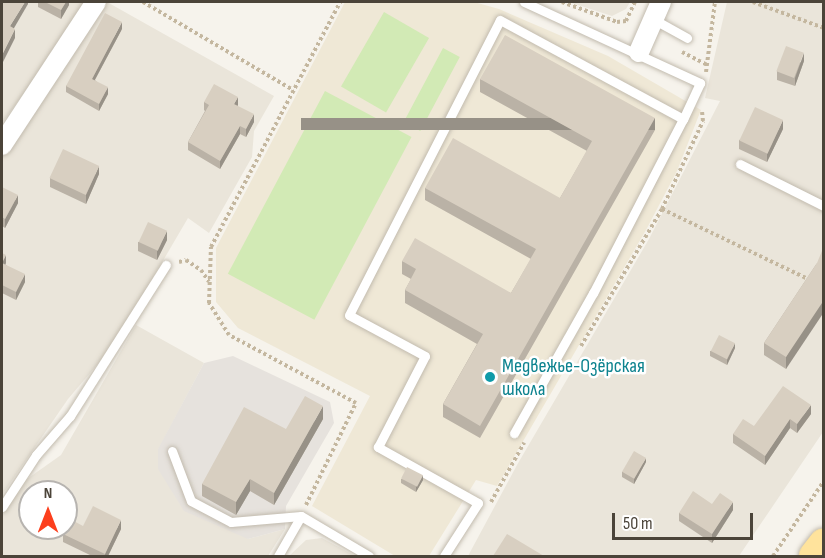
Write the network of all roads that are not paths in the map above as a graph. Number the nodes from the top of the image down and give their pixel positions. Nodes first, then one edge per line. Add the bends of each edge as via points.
1 (96, 2) edge
2 (524, 2) edge
3 (657, 10) edge
4 (687, 38) dead end
5 (639, 52) junction
6 (683, 119) junction
7 (2, 145) edge
8 (740, 164) dead end
9 (824, 206) edge
10 (166, 265) road end
11 (514, 433) dead end
12 (172, 451) dead end
13 (2, 507) edge
14 (301, 516) junction
15 (824, 543) edge
16 (278, 556) edge
17 (369, 556) edge
18 (444, 556) edge
19 (814, 556) edge

1 - 7 street
2 - 5 lane
3 - 4 lane
3 - 5 street
5 - 6 lane via 700,83
6 - 11 lane via 593,293
6 - 18 lane via 500,20 350,315 425,356 378,447 478,503
8 - 9 lane
10 - 13 lane via 70,416 36,455
12 - 14 lane via 191,501 231,522
14 - 16 lane
14 - 17 lane
15 - 19 main road

